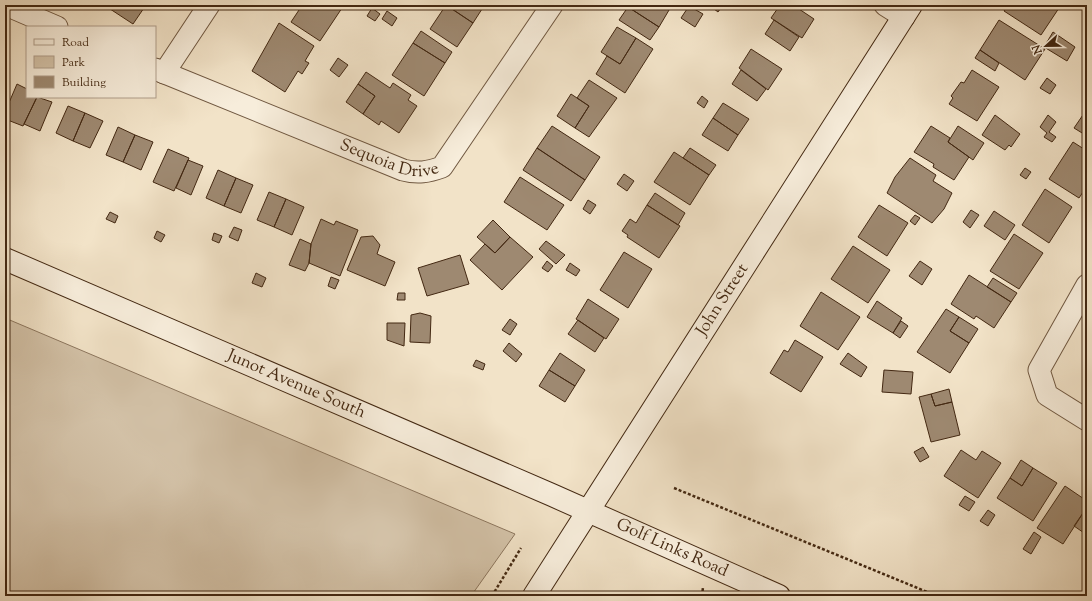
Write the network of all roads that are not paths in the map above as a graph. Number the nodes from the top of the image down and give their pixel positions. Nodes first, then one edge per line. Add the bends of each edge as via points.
1 (6, 5) edge
2 (209, 5) edge
3 (552, 5) edge
4 (885, 5) edge
5 (907, 11) edge
6 (55, 26) edge
7 (160, 71) edge
8 (5, 259) edge
9 (1087, 285) edge
10 (1087, 420) edge
11 (587, 511) junction
12 (534, 596) edge
13 (779, 596) edge

1 - 6 street
2 - 7 street
3 - 7 street, Sequoia Drive via 442,167 423,173 403,170
4 - 5 street
5 - 11 main road, John Street
8 - 11 main road, Junot Avenue South
9 - 10 street via 1039,370 1047,395
11 - 12 main road, John Street
11 - 13 main road, Golf Links Road

